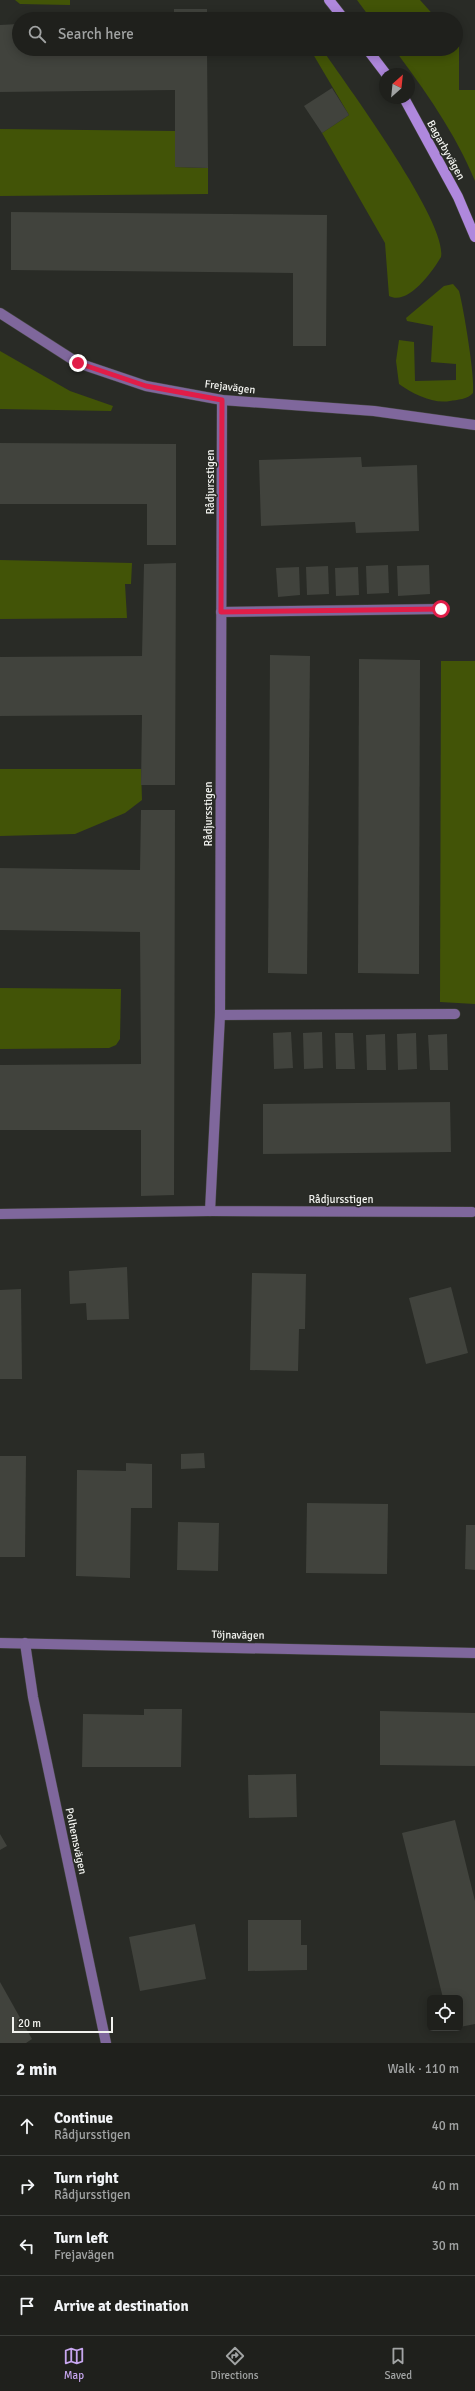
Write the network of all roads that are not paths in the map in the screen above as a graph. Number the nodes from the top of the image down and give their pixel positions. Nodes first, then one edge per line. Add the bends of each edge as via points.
1 (329, 0) edge
2 (338, 12) edge
3 (372, 56) edge
4 (381, 68) edge
5 (407, 104) edge
6 (475, 238) edge
7 (0, 313) edge
8 (222, 400) junction
9 (475, 425) edge
10 (441, 609) dead end
11 (221, 612) junction
12 (454, 1014) dead end
13 (220, 1015) junction
14 (210, 1211) junction
15 (472, 1212) dead end
16 (0, 1214) edge
17 (0, 1643) edge
18 (25, 1643) junction
19 (475, 1653) edge
20 (106, 2043) edge

1 - 2 street
3 - 4 street
5 - 6 street, Bagarbyvägen via 458,197
7 - 8 street, Frejavägen via 78,363 146,386
8 - 9 street, Frejavägen via 374,411
8 - 11 street, Rådjursstigen
10 - 11 street
11 - 13 street, Rådjursstigen
12 - 13 street
13 - 14 street, Rådjursstigen
14 - 15 street, Rådjursstigen
14 - 16 street, Rådjursstigen
17 - 18 street, Töjnavägen
18 - 19 street, Töjnavägen
18 - 20 street, Polhemsvägen via 33,1696

